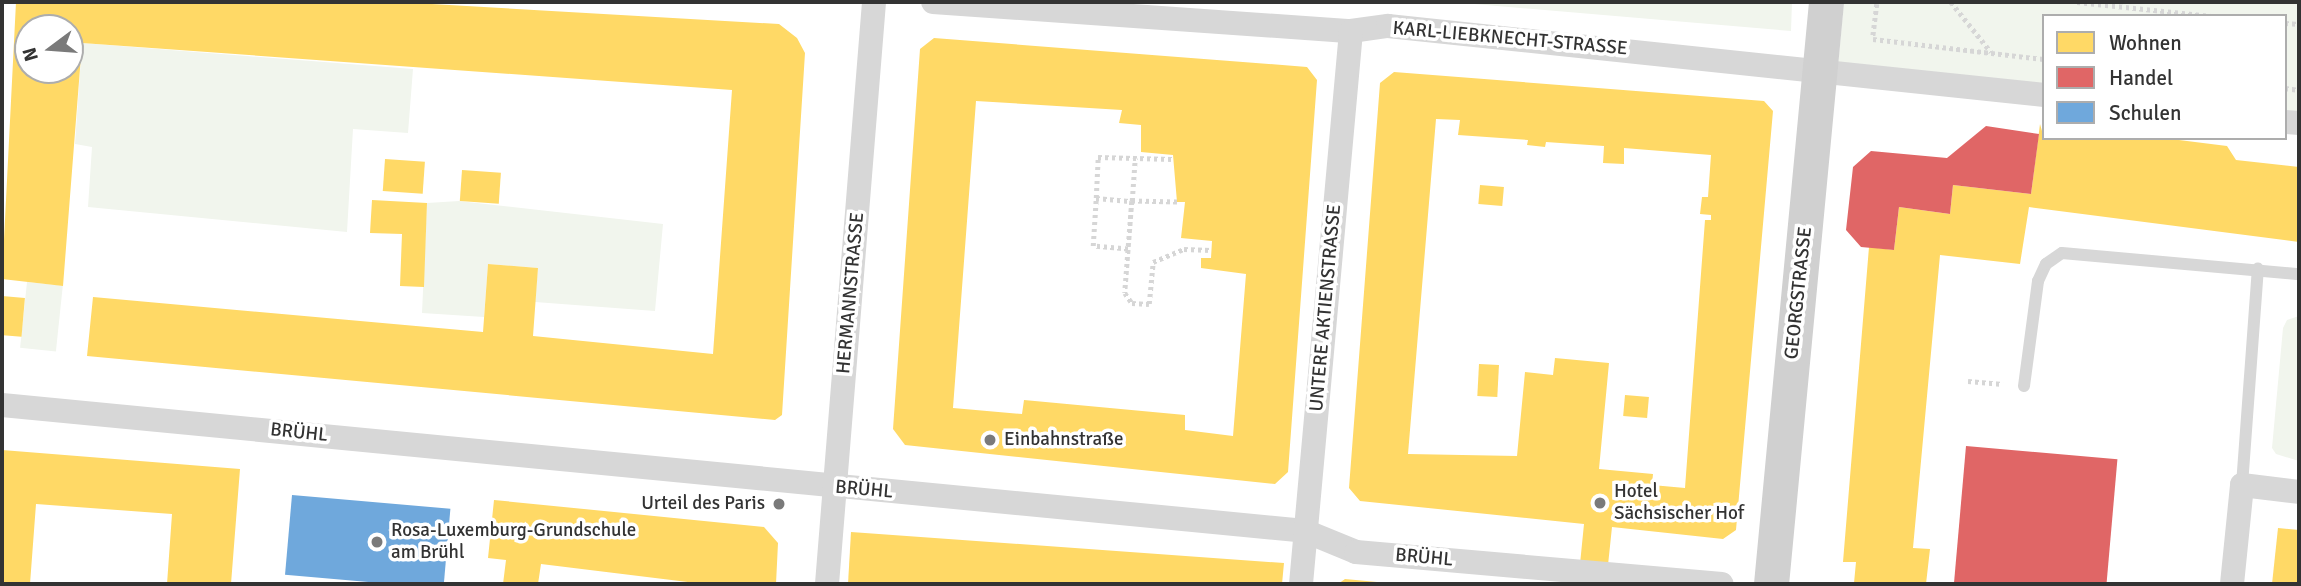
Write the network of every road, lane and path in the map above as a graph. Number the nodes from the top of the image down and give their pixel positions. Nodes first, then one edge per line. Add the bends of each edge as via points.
1 (874, 2) edge
2 (933, 2) edge
3 (1826, 2) edge
4 (1846, 2) edge
5 (1951, 2) edge
6 (2077, 2) edge
7 (1878, 3) edge
8 (2192, 14) edge
9 (1351, 31) junction
10 (1992, 53) junction
11 (2042, 59) edge
12 (1821, 71) junction
13 (2042, 95) edge
14 (1135, 158) junction
15 (1172, 159) dead end
16 (1096, 198) junction
17 (1132, 201) junction
18 (1177, 202) dead end
19 (1128, 249) junction
20 (1211, 250) dead end
21 (2258, 269) junction
22 (2299, 274) edge
23 (1968, 382) dead end
24 (2024, 386) joint
25 (2, 405) edge
26 (2242, 485) junction
27 (834, 487) junction
28 (2299, 492) edge
29 (1305, 531) junction
30 (827, 584) edge
31 (1301, 584) edge
32 (1722, 584) edge
33 (1771, 584) edge
34 (2232, 584) edge

1 - 27 street, HERMANNSTRASSE
2 - 9 street, KARL-LIEBKNECHT-STRASSE
3 - 12 street, GEORGSTRASSE
4 - 7 path
5 - 10 path
6 - 8 path
7 - 10 path via 1873,39
9 - 12 street, KARL-LIEBKNECHT-STRASSE via 1388,26
9 - 29 street, UNTERE AKTIENSTRASSE
10 - 11 path
12 - 13 street, KARL-LIEBKNECHT-STRASSE
12 - 33 street, GEORGSTRASSE
14 - 15 path
14 - 16 path via 1098,157
14 - 17 path
16 - 17 path
16 - 19 path via 1093,246
17 - 18 path
17 - 19 path
19 - 20 path via 1125,293 1132,303 1149,304 1153,262 1184,249
21 - 22 lane
21 - 24 lane via 2086,252 2054,256 2038,281
21 - 26 lane
23 - 24 path
25 - 27 street, BRÜHL
26 - 28 street
26 - 34 street
27 - 29 street, BRÜHL
27 - 30 street, HERMANNSTRASSE
29 - 31 street, UNTERE AKTIENSTRASSE
29 - 32 street, BRÜHL via 1356,552

